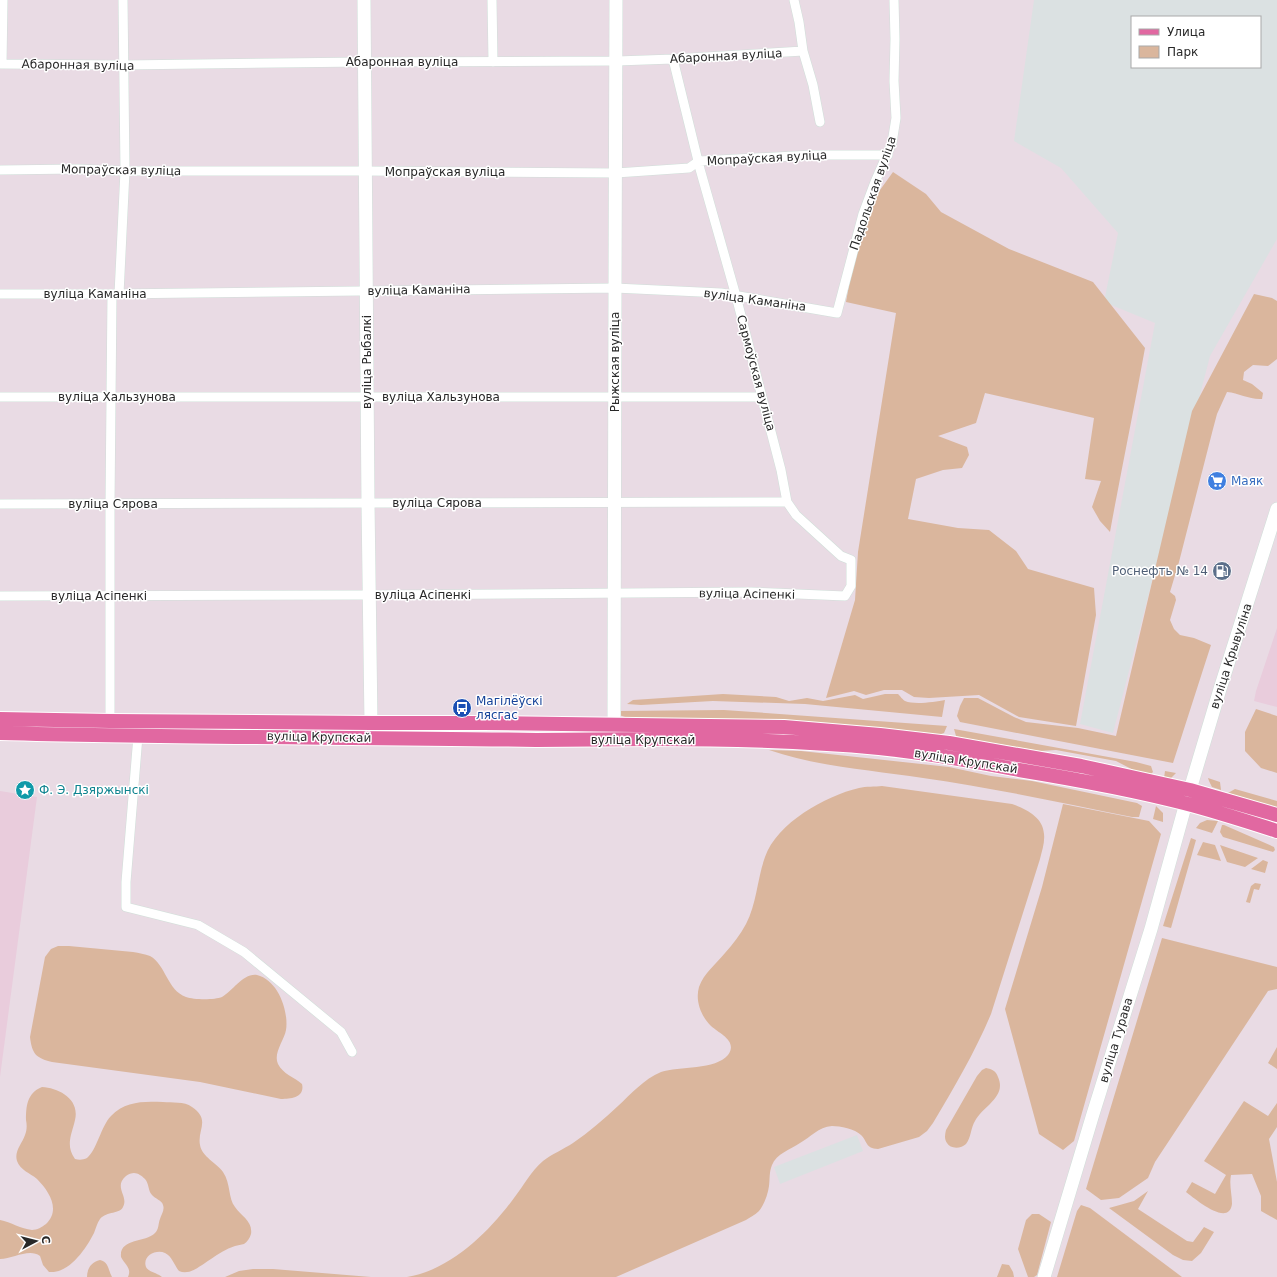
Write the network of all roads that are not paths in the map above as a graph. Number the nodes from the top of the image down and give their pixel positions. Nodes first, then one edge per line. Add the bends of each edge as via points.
1 (3, 0) edge
2 (123, 0) edge
3 (364, 0) edge
4 (492, 0) edge
5 (616, 0) edge
6 (794, 0) edge
7 (894, 0) edge
8 (803, 51) junction
9 (673, 59) junction
10 (617, 61) junction
11 (364, 62) junction
12 (493, 62) junction
13 (1, 64) edge
14 (123, 66) junction
15 (820, 122) dead end
16 (888, 155) junction
17 (699, 161) junction
18 (0, 170) edge
19 (125, 171) junction
20 (365, 171) junction
21 (616, 173) junction
22 (614, 288) junction
23 (366, 290) junction
24 (0, 294) edge
25 (116, 294) junction
26 (736, 296) junction
27 (837, 312) joint
28 (615, 396) junction
29 (111, 397) junction
30 (367, 397) junction
31 (762, 397) junction
32 (0, 398) edge
33 (615, 502) junction
34 (787, 502) junction
35 (368, 503) junction
36 (0, 504) edge
37 (110, 504) junction
38 (1277, 509) edge
39 (614, 594) junction
40 (369, 595) junction
41 (0, 596) edge
42 (110, 596) junction
43 (0, 719) edge
44 (110, 721) junction
45 (371, 723) junction
46 (614, 724) junction
47 (0, 733) edge
48 (138, 736) junction
49 (1188, 797) junction
50 (1277, 815) edge
51 (1277, 830) edge
52 (352, 1052) dead end
53 (1044, 1277) edge

1 - 13 street
2 - 14 street
3 - 11 street, вуліца Рыбалкі
4 - 12 street
5 - 10 street, Рыжская вуліца
6 - 8 street
7 - 16 street, Падольская вуліца via 896,118
8 - 9 street, Абаронная вуліца
8 - 15 street via 814,85
9 - 10 street, Абаронная вуліца
9 - 17 street, Сармоўская вуліца
10 - 12 street, Абаронная вуліца
10 - 21 street, Рыжская вуліца
11 - 12 street, Абаронная вуліца
11 - 14 street, Абаронная вуліца
11 - 20 street, вуліца Рыбалкі
13 - 14 street, Абаронная вуліца
14 - 19 street
16 - 17 street, Мопраўская вуліца
16 - 27 street, Падольская вуліца via 863,214
17 - 21 street, Мопраўская вуліца via 690,168
17 - 26 street, Сармоўская вуліца
18 - 19 street, Мопраўская вуліца
19 - 20 street, Мопраўская вуліца
19 - 25 street
20 - 21 street, Мопраўская вуліца
20 - 23 street, вуліца Рыбалкі
21 - 22 street, Рыжская вуліца
22 - 23 street, вуліца Каманіна
22 - 26 street, вуліца Каманіна via 721,293
22 - 28 street, Рыжская вуліца
23 - 25 street, вуліца Каманіна
23 - 30 street, вуліца Рыбалкі
24 - 25 street, вуліца Каманіна
25 - 29 street
26 - 27 street, вуліца Каманіна
26 - 31 street, Сармоўская вуліца
28 - 30 street, вуліца Хальзунова
28 - 31 street, вуліца Хальзунова
28 - 33 street, Рыжская вуліца
29 - 30 street, вуліца Хальзунова
29 - 32 street, вуліца Хальзунова
29 - 37 street
30 - 35 street, вуліца Рыбалкі
31 - 34 street, Сармоўская вуліца
33 - 34 street, вуліца Сярова
33 - 35 street, вуліца Сярова
33 - 39 street, Рыжская вуліца
34 - 39 street, вуліца Асіпенкі via 796,515 841,556 851,560 851,586 845,596 751,592
35 - 37 street, вуліца Сярова
35 - 40 street, вуліца Рыбалкі
36 - 37 street, вуліца Сярова
37 - 42 street
38 - 49 street, вуліца Крывуліна
39 - 40 street, вуліца Асіпенкі
39 - 46 street, Рыжская вуліца
40 - 42 street, вуліца Асіпенкі
40 - 45 street, вуліца Рыбалкі
41 - 42 street, вуліца Асіпенкі
42 - 44 street
43 - 44 main road, вуліца Крупскай
44 - 45 main road, вуліца Крупскай
45 - 46 main road, вуліца Крупскай
46 - 49 main road, вуліца Крупскай via 784,727 949,743 1066,763
47 - 48 main road, вуліца Крупскай
48 - 49 main road, вуліца Крупскай via 674,739 777,742 878,748 947,757
48 - 52 street via 126,907 198,925 244,952 341,1032
49 - 50 main road, вуліца Крупскай
49 - 51 main road, вуліца Крупскай
49 - 53 street, вуліца Турава via 1151,929

